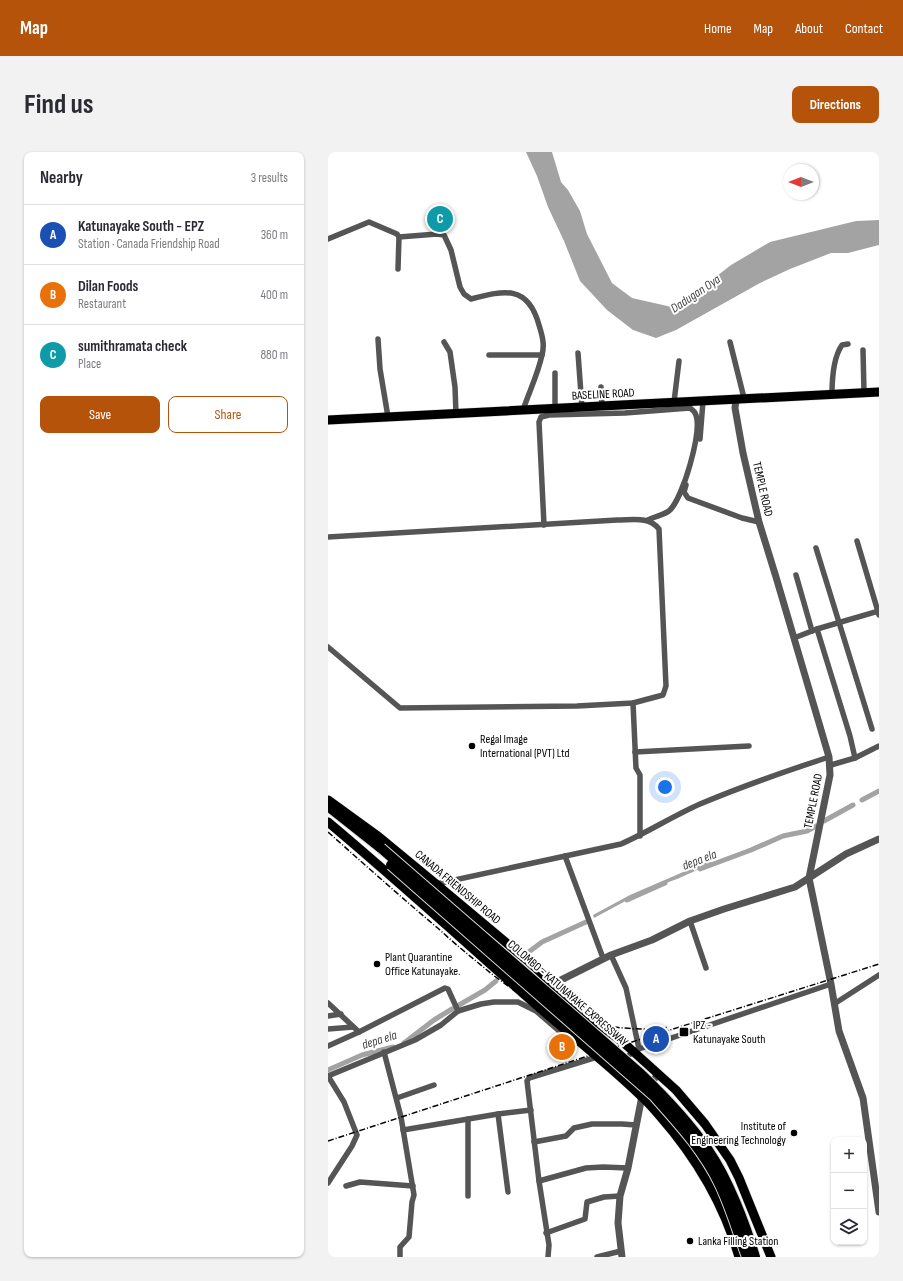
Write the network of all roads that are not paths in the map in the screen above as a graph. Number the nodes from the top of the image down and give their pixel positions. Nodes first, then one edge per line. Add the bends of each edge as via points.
1 (399, 237) junction
2 (328, 239) edge
3 (398, 269) dead end
4 (378, 339) dead end
5 (444, 342) dead end
6 (730, 342) dead end
7 (848, 344) dead end
8 (862, 350) dead end
9 (578, 353) dead end
10 (489, 355) dead end
11 (542, 355) junction
12 (679, 361) dead end
13 (555, 373) dead end
14 (601, 387) dead end
15 (864, 392) junction
16 (879, 392) edge
17 (832, 394) junction
18 (740, 398) junction
19 (703, 401) junction
20 (674, 402) junction
21 (602, 406) junction
22 (582, 408) junction
23 (555, 409) junction
24 (523, 410) junction
25 (456, 414) junction
26 (388, 417) junction
27 (328, 420) edge
28 (648, 520) junction
29 (759, 522) junction
30 (544, 524) junction
31 (328, 537) edge
32 (857, 541) dead end
33 (816, 548) dead end
34 (796, 575) dead end
35 (879, 612) edge
36 (839, 622) junction
37 (815, 630) junction
38 (794, 638) junction
39 (328, 647) edge
40 (633, 703) junction
41 (872, 729) dead end
42 (749, 746) dead end
43 (879, 746) edge
44 (635, 752) junction
45 (829, 757) junction
46 (855, 758) junction
47 (830, 765) junction
48 (328, 800) edge
49 (328, 806) edge
50 (328, 814) edge
51 (328, 822) edge
52 (640, 836) junction
53 (879, 839) edge
54 (379, 851) junction
55 (565, 856) junction
56 (809, 878) junction
57 (436, 884) junction
58 (690, 921) junction
59 (611, 955) junction
60 (603, 958) junction
61 (706, 968) dead end
62 (879, 975) edge
63 (553, 984) junction
64 (831, 984) junction
65 (328, 1003) edge
66 (834, 1004) junction
67 (458, 1011) junction
68 (341, 1014) junction
69 (328, 1016) edge
70 (353, 1027) junction
71 (328, 1028) edge
72 (359, 1032) junction
73 (571, 1035) junction
74 (328, 1046) edge
75 (636, 1050) junction
76 (384, 1052) junction
77 (597, 1057) junction
78 (616, 1072) junction
79 (658, 1074) junction
80 (328, 1076) edge
81 (434, 1085) dead end
82 (642, 1096) junction
83 (397, 1098) junction
84 (531, 1110) junction
85 (498, 1114) junction
86 (468, 1119) junction
87 (636, 1125) junction
88 (403, 1130) junction
89 (534, 1142) junction
90 (628, 1168) junction
91 (739, 1178) junction
92 (539, 1181) junction
93 (328, 1183) edge
94 (346, 1186) dead end
95 (413, 1186) junction
96 (508, 1192) dead end
97 (714, 1194) junction
98 (468, 1196) dead end
99 (620, 1196) junction
100 (879, 1212) edge
101 (761, 1231) junction
102 (546, 1233) junction
103 (735, 1243) junction
104 (621, 1254) edge
105 (400, 1257) edge
106 (548, 1257) edge
107 (597, 1257) edge
108 (739, 1257) edge
109 (747, 1257) edge
110 (755, 1257) edge
111 (771, 1257) edge

1 - 2 street via 369,222
1 - 3 street
1 - 11 street via 444,235 451,250 460,287 471,299 491,293 508,292 521,296 531,305 537,316 544,341
4 - 26 street
5 - 25 street via 450,352
6 - 18 street
7 - 17 street via 842,345 839,351
8 - 15 street
9 - 22 street
10 - 11 street
11 - 24 street
12 - 20 street
13 - 23 street
14 - 21 street
15 - 16 main road, BASELINE ROAD
15 - 17 main road, BASELINE ROAD
17 - 18 main road, BASELINE ROAD
18 - 19 main road, BASELINE ROAD
18 - 29 street, TEMPLE ROAD via 735,408
19 - 20 main road, BASELINE ROAD
19 - 29 street via 699,443 685,495 742,518
20 - 21 main road, BASELINE ROAD
21 - 22 main road, BASELINE ROAD
22 - 23 main road, BASELINE ROAD
23 - 24 main road, BASELINE ROAD
24 - 25 main road, BASELINE ROAD
25 - 26 main road, BASELINE ROAD
26 - 27 main road, BASELINE ROAD
28 - 30 street
28 - 30 street via 670,510 680,493 696,441 697,417 690,408 541,417 539,422
28 - 40 street via 659,530 666,686 662,695
29 - 38 street, TEMPLE ROAD
30 - 31 street
32 - 35 street
33 - 36 street
34 - 37 street
35 - 36 street
36 - 37 street
36 - 41 street
37 - 38 street
37 - 46 street
38 - 45 street, TEMPLE ROAD
39 - 40 street via 400,708
40 - 44 street
42 - 44 street
43 - 46 street
44 - 52 street via 636,768 640,775
45 - 47 street, TEMPLE ROAD
45 - 52 street via 781,772 699,804
46 - 47 street
47 - 56 street, TEMPLE ROAD
48 - 57 main road, CANADA FRIENDSHIP ROAD via 379,837
49 - 54 highway, COLOMBO - KATUNAYAKE EXPRESSWAY
50 - 54 highway, COLOMBO - KATUNAYAKE EXPRESSWAY
51 - 73 main road
52 - 55 street via 621,844
53 - 56 street via 846,854
54 - 109 highway, COLOMBO - KATUNAYAKE EXPRESSWAY, bridge via 654,1096 689,1136 720,1184
54 - 110 highway, COLOMBO - KATUNAYAKE EXPRESSWAY, bridge via 641,1074 664,1097 696,1133 725,1178
55 - 57 street
55 - 60 street
56 - 58 street via 787,890
56 - 64 street, TEMPLE ROAD
57 - 63 main road, CANADA FRIENDSHIP ROAD
58 - 59 street via 652,940
58 - 61 street
59 - 60 street
59 - 75 street via 626,988
60 - 63 street
62 - 66 street
63 - 75 main road, CANADA FRIENDSHIP ROAD via 600,1026
64 - 66 street, TEMPLE ROAD
64 - 75 street
65 - 68 street
66 - 100 street, TEMPLE ROAD via 838,1031 863,1098
67 - 72 street via 448,989 445,988
67 - 73 street via 494,1002 518,1002 536,1011 558,1030
67 - 76 street via 441,1025 415,1040
68 - 69 street
68 - 70 street
70 - 71 street
70 - 72 street
72 - 74 street
73 - 77 main road
75 - 78 street
75 - 79 main road, CANADA FRIENDSHIP ROAD
76 - 80 street
76 - 83 street
77 - 78 main road
77 - 84 street via 529,1078 527,1081
78 - 82 main road
79 - 82 street
79 - 91 main road, CANADA FRIENDSHIP ROAD via 676,1090 705,1124
80 - 93 street via 344,1102 356,1135 352,1146
81 - 83 street
82 - 87 street
82 - 97 main road via 689,1152
83 - 88 street
84 - 85 street
84 - 89 street
85 - 86 street
85 - 96 street
86 - 88 street
86 - 98 street
87 - 89 street via 592,1124 574,1128 566,1136
87 - 90 street
88 - 95 street
89 - 92 street
90 - 92 street via 586,1168
90 - 99 street
91 - 97 street
91 - 101 main road, CANADA FRIENDSHIP ROAD
92 - 102 street
94 - 95 street via 360,1182
95 - 105 street via 408,1237 400,1247
97 - 103 main road
99 - 102 street via 587,1202 585,1220
99 - 104 street via 618,1223
101 - 103 street
101 - 111 main road, CANADA FRIENDSHIP ROAD
102 - 106 street
103 - 108 main road
104 - 107 street

